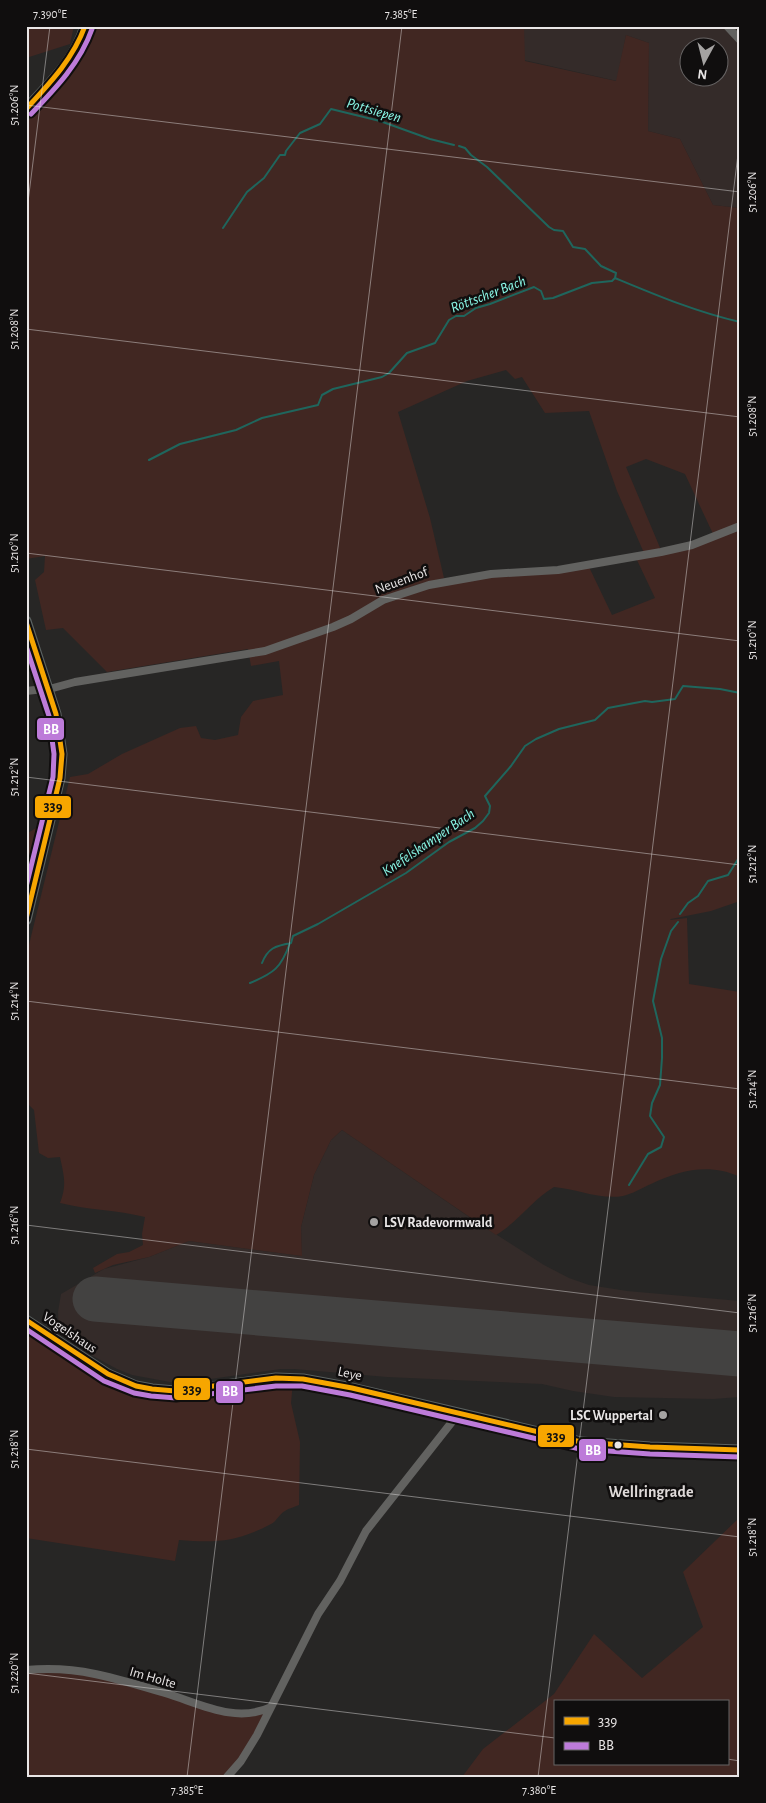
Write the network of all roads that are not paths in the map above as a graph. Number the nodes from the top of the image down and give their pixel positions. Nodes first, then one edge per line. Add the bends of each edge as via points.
1 (85, 26) edge
2 (727, 26) edge
3 (740, 40) edge
4 (26, 109) edge
5 (740, 526) edge
6 (26, 621) edge
7 (49, 689) junction
8 (26, 691) edge
9 (26, 920) edge
10 (26, 1320) edge
11 (96, 1368) joint
12 (459, 1413) junction
13 (740, 1450) edge
14 (26, 1670) edge
15 (271, 1707) junction
16 (227, 1777) edge

1 - 4 main road via 72,55
2 - 3 street
5 - 7 street, Neuenhof via 692,545 661,552 558,570 490,574 429,585 383,600 333,627 265,651
6 - 7 main road
7 - 8 street, Neuenhof
7 - 9 main road via 60,734 61,771
10 - 11 main road, Vogelshaus
11 - 12 main road, Leye via 136,1386 175,1391 276,1378 303,1379
12 - 13 main road, Leye via 553,1436 598,1443
12 - 15 street via 366,1531 340,1581 318,1614
14 - 15 street, Im Holte via 91,1673 224,1712 249,1713
15 - 16 street via 257,1735

